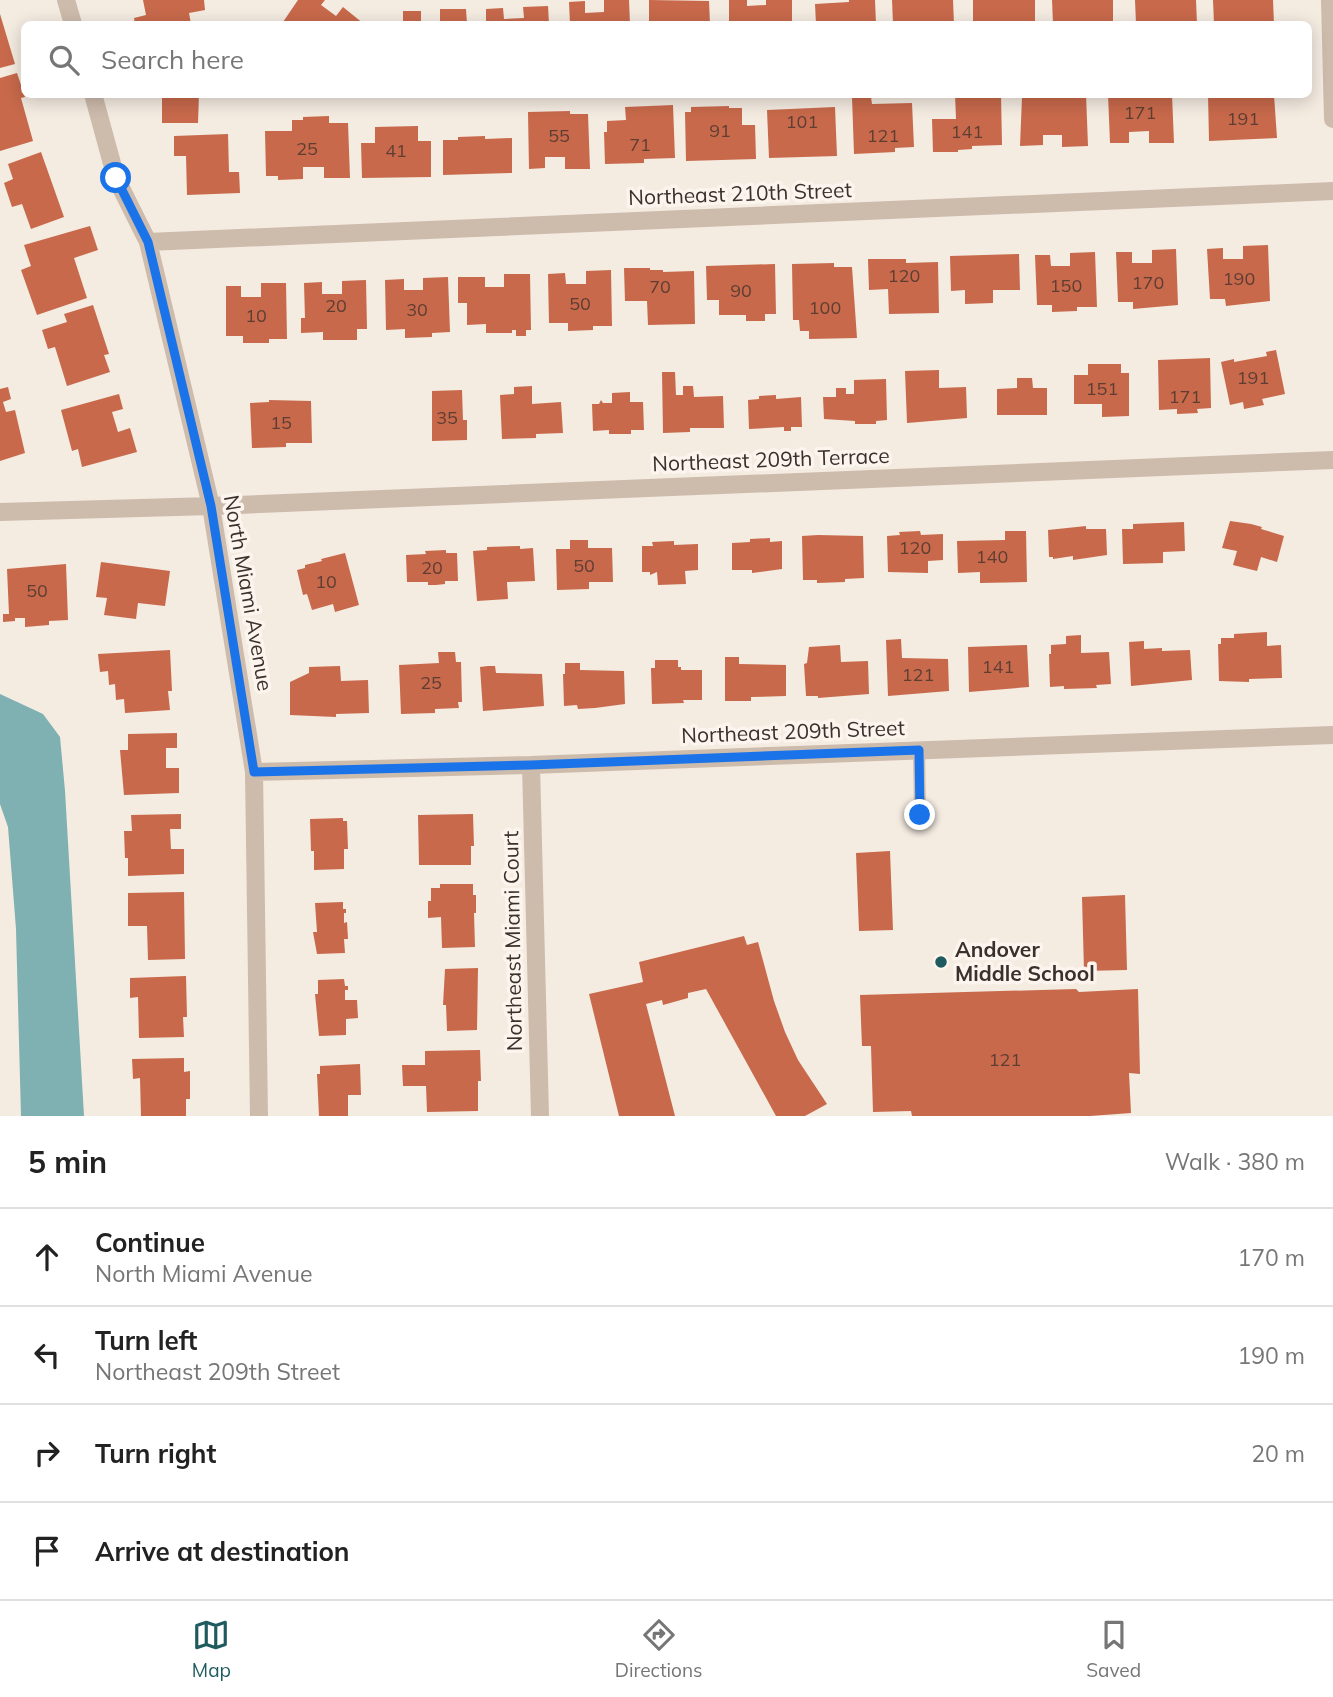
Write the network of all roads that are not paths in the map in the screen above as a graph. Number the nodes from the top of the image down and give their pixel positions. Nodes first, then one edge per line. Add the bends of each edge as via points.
1 (66, 0) edge
2 (1330, 0) edge
3 (72, 21) edge
4 (94, 98) edge
5 (1333, 119) edge
6 (1333, 191) edge
7 (148, 242) junction
8 (1333, 460) edge
9 (211, 506) junction
10 (0, 512) edge
11 (1333, 735) edge
12 (919, 750) junction
13 (531, 765) junction
14 (254, 772) junction
15 (920, 815) dead end
16 (259, 1116) edge
17 (540, 1116) edge

1 - 3 street
2 - 5 street
4 - 7 street, North Miami Avenue via 116,178
6 - 7 street, Northeast 210th Street
7 - 9 street, North Miami Avenue
8 - 9 street, Northeast 209th Terrace
9 - 10 street, Northeast 209th Terrace
9 - 14 street, North Miami Avenue
11 - 12 street, Northeast 209th Street
12 - 13 street, Northeast 209th Street
12 - 15 lane
13 - 14 street, Northeast 209th Street
13 - 17 street, Northeast Miami Court
14 - 16 street, North Miami Avenue

